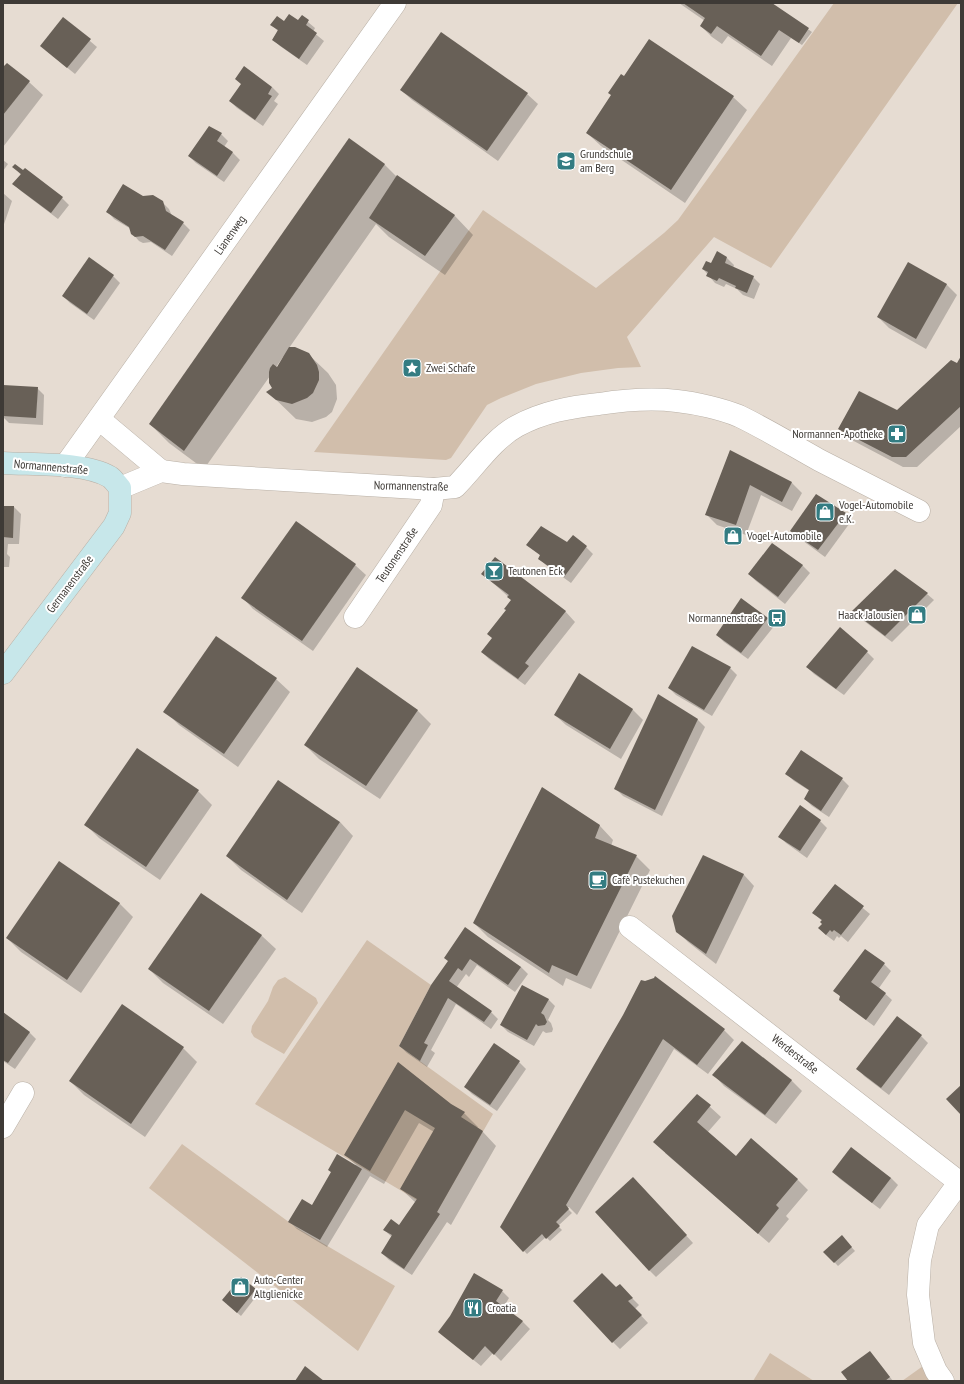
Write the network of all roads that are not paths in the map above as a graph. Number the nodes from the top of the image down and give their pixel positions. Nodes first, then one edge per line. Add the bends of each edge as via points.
1 (395, 3) edge
2 (99, 419) junction
3 (3, 463) edge
4 (65, 466) junction
5 (161, 471) junction
6 (120, 488) junction
7 (434, 489) junction
8 (919, 511) dead end
9 (355, 617) dead end
10 (3, 673) edge
11 (630, 927) dead end
12 (22, 1093) dead end
13 (3, 1127) edge
14 (960, 1181) edge
15 (943, 1381) edge

1 - 2 street, Lianenweg
2 - 4 street, Lianenweg
2 - 5 street
3 - 4 street, Normannenstraße
4 - 6 street, Normannenstraße via 102,473 112,478
5 - 6 street
5 - 7 street, Normannenstraße
6 - 10 street, Germanenstraße via 120,513 114,526
7 - 8 street, Normannenstraße via 455,487 498,439 517,426 538,417 578,406 653,399 708,407 738,416
7 - 9 street, Teutonenstraße via 431,505
11 - 14 street, Werderstraße
12 - 13 street
14 - 15 street via 928,1225 920,1260 918,1295 924,1343

